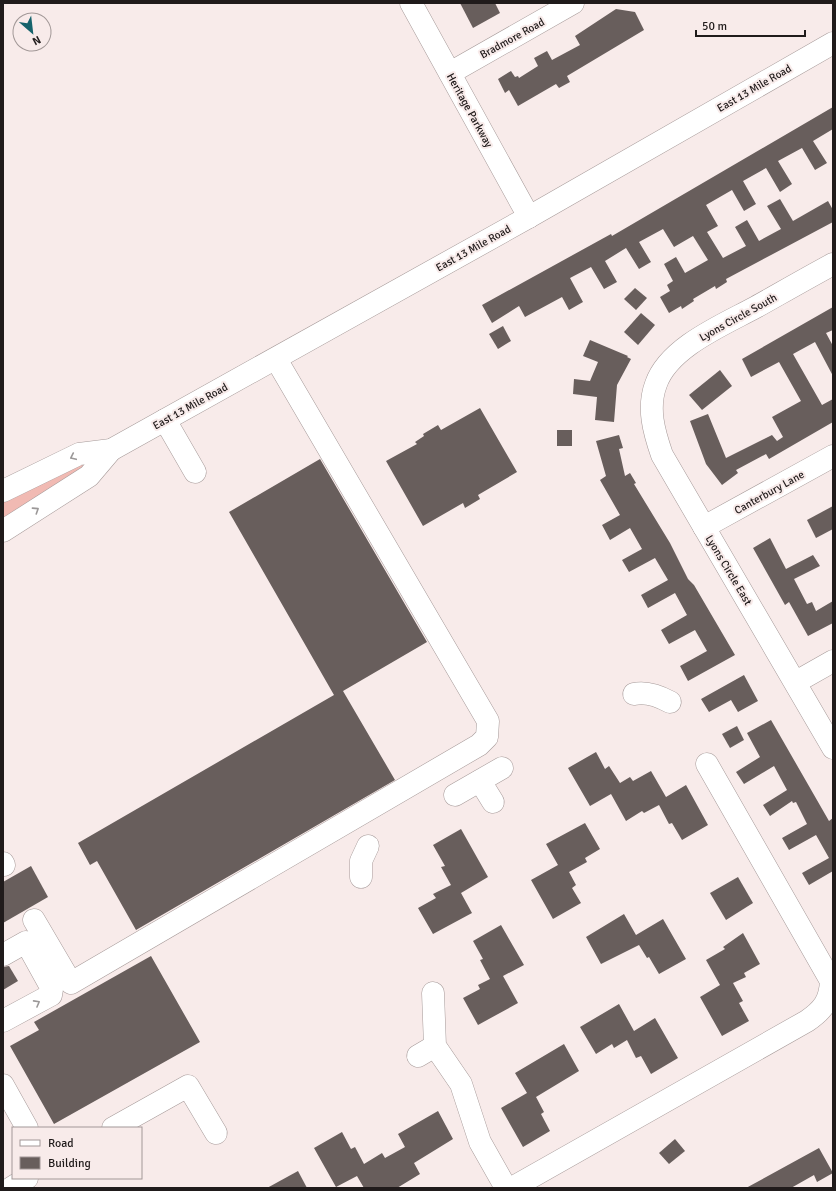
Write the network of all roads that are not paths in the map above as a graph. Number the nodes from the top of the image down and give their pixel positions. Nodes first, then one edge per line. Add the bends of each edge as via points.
1 (411, 3) edge
2 (573, 3) edge
3 (833, 43) edge
4 (450, 72) junction
5 (529, 217) junction
6 (833, 264) edge
7 (276, 359) junction
8 (656, 384) joint
9 (165, 420) junction
10 (111, 450) junction
11 (833, 456) edge
12 (195, 472) dead end
13 (3, 491) edge
14 (704, 527) junction
15 (3, 531) edge
16 (833, 661) edge
17 (796, 682) junction
18 (634, 694) dead end
19 (670, 702) dead end
20 (833, 748) edge
21 (707, 764) dead end
22 (502, 768) dead end
23 (480, 781) junction
24 (454, 795) dead end
25 (493, 802) dead end
26 (368, 846) dead end
27 (361, 877) dead end
28 (34, 920) dead end
29 (3, 954) edge
30 (433, 993) dead end
31 (3, 1021) edge
32 (3, 1085) edge
33 (26, 1127) edge
34 (115, 1127) edge
35 (216, 1133) dead end
36 (25, 1179) edge
37 (11, 1188) edge
38 (506, 1188) edge
39 (512, 1188) edge

1 - 4 street, Heritage Parkway
2 - 4 street, Bradmore Road
3 - 5 street, East 13 Mile Road
4 - 5 street, Heritage Parkway
5 - 7 street, East 13 Mile Road
6 - 8 street, Lyons Circle South via 696,340 664,369
7 - 9 street, East 13 Mile Road
7 - 28 street via 488,721 487,737 478,745 71,983
8 - 14 street, Lyons Circle East via 651,403 655,436 662,455
9 - 10 street, East 13 Mile Road
9 - 12 street
10 -> 13 street, East 13 Mile Road via 79,454
15 -> 10 street, East 13 Mile Road via 89,476
11 - 14 street, Canterbury Lane
14 - 17 street, Lyons Circle East
16 - 17 street
17 - 20 street, Lyons Circle East
18 - 19 street via 640,692 658,695
21 - 39 street via 740,840 831,981 831,994 827,1005 807,1021
22 - 23 street
23 - 24 street
23 - 25 street
26 - 27 street via 361,860
31 -> 29 street via 52,995 52,989 26,942
30 - 38 street via 426,1051 461,1084 480,1142
32 - 33 street
34 - 35 street via 188,1086
36 - 37 street

